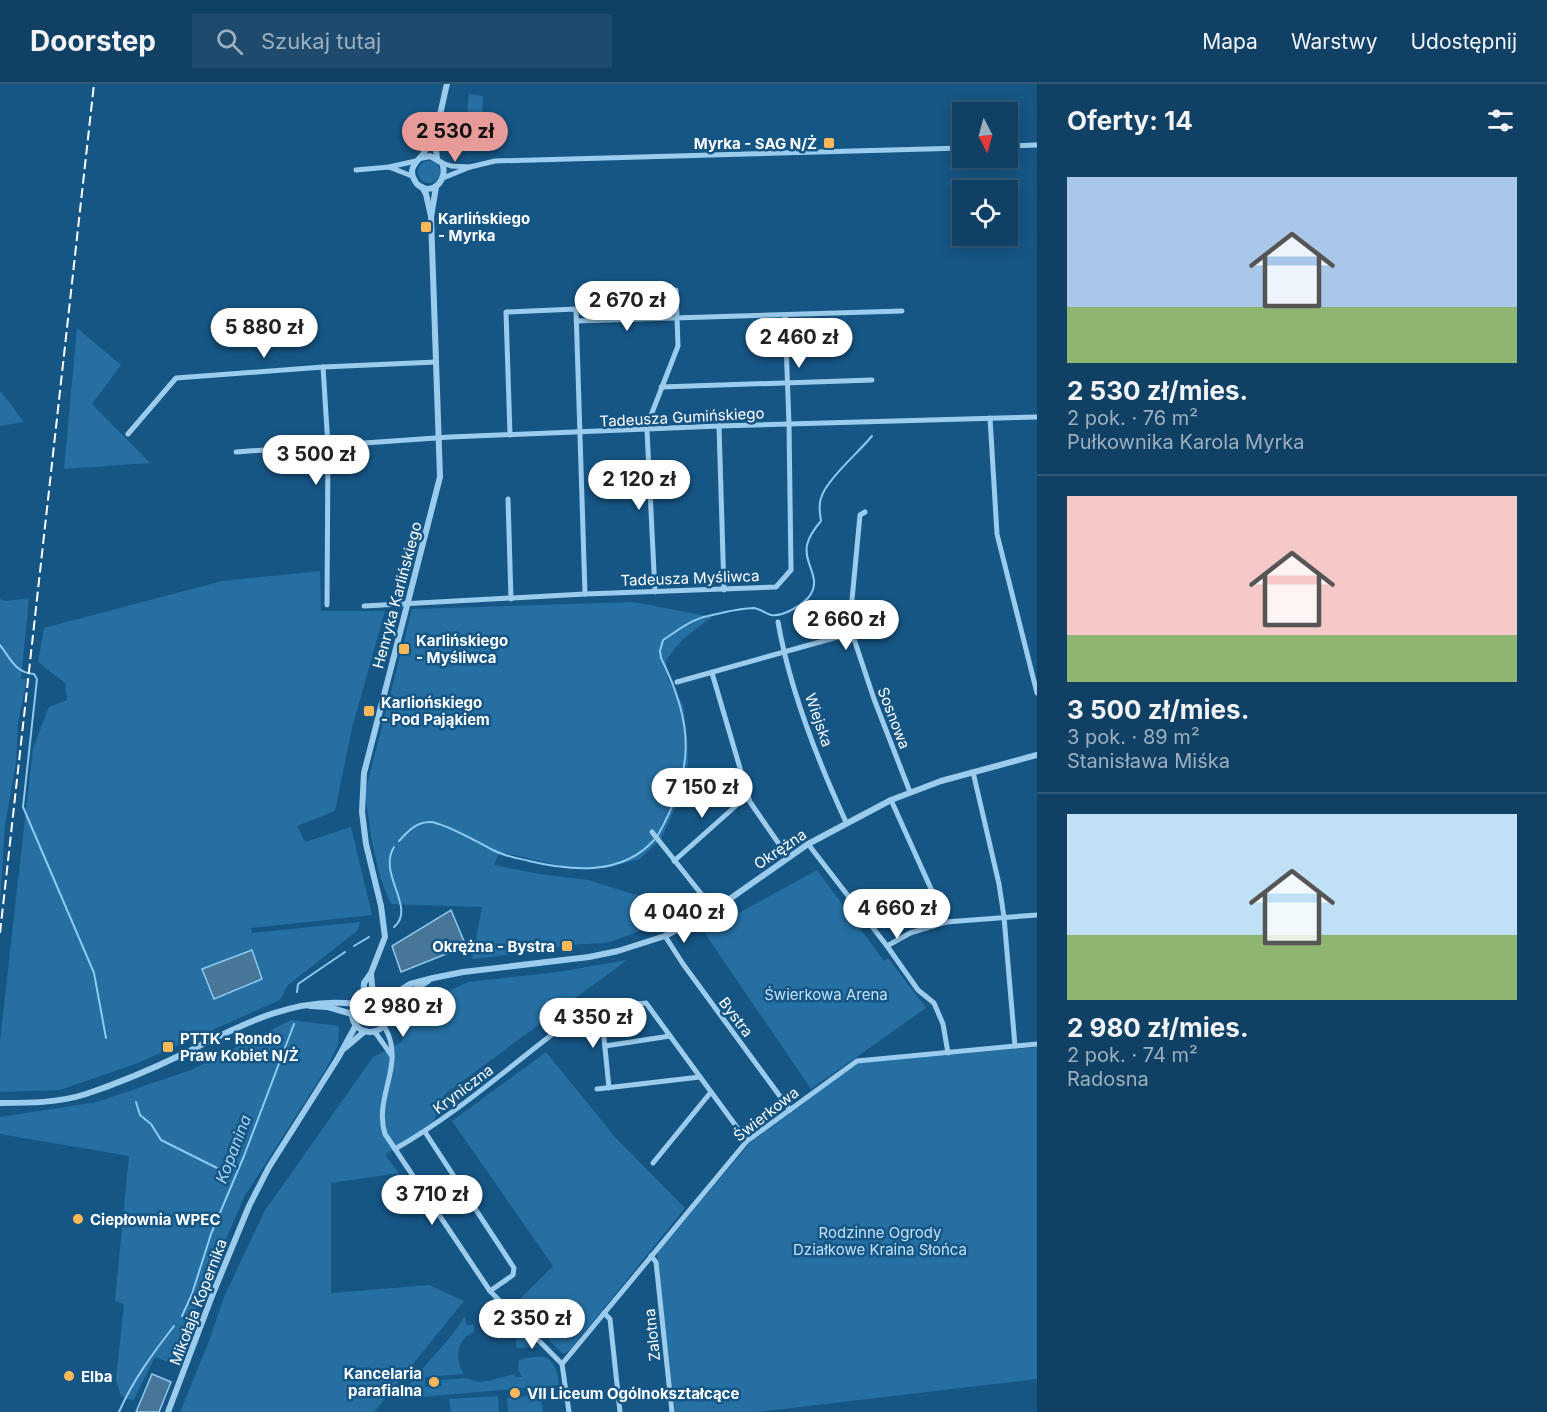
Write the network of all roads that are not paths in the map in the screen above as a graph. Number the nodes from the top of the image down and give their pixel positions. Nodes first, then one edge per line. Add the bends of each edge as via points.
1 (447, 84) edge
2 (434, 131) junction
3 (1018, 146) edge
4 (1037, 146) edge
5 (952, 148) edge
6 (418, 160) junction
7 (439, 161) junction
8 (389, 167) junction
9 (470, 167) junction
10 (356, 170) dead end
11 (412, 176) junction
12 (444, 178) junction
13 (422, 187) junction
14 (436, 187) junction
15 (431, 217) junction
16 (676, 290) dead end
17 (902, 312) dead end
18 (784, 316) junction
19 (677, 319) junction
20 (576, 321) junction
21 (436, 362) junction
22 (323, 367) junction
23 (872, 380) dead end
24 (788, 382) junction
25 (662, 387) junction
26 (1037, 417) edge
27 (990, 418) junction
28 (789, 424) junction
29 (719, 426) junction
30 (647, 430) junction
31 (579, 433) junction
32 (128, 434) dead end
33 (510, 435) junction
34 (439, 438) junction
35 (328, 446) junction
36 (236, 452) dead end
37 (508, 499) dead end
38 (865, 512) dead end
39 (724, 590) junction
40 (655, 591) junction
41 (585, 594) junction
42 (511, 599) junction
43 (408, 602) junction
44 (327, 605) dead end
45 (364, 606) dead end
46 (778, 622) dead end
47 (852, 633) junction
48 (784, 652) junction
49 (712, 674) junction
50 (677, 682) dead end
51 (1037, 693) edge
52 (1037, 755) edge
53 (973, 772) junction
54 (910, 792) junction
55 (748, 795) junction
56 (891, 800) junction
57 (846, 822) junction
58 (652, 832) dead end
59 (808, 844) junction
60 (789, 857) junction
61 (674, 861) junction
62 (714, 910) junction
63 (1037, 915) edge
64 (1004, 917) junction
65 (946, 922) junction
66 (665, 936) junction
67 (887, 946) junction
68 (371, 973) junction
69 (433, 978) junction
70 (373, 996) junction
71 (363, 998) junction
72 (382, 1001) junction
73 (355, 1004) junction
74 (303, 1006) junction
75 (601, 1008) junction
76 (388, 1010) junction
77 (352, 1014) junction
78 (356, 1025) junction
79 (384, 1026) junction
80 (365, 1031) junction
81 (375, 1032) junction
82 (670, 1036) junction
83 (1037, 1044) edge
84 (604, 1046) junction
85 (1015, 1046) junction
86 (344, 1048) junction
87 (948, 1053) junction
88 (392, 1056) junction
89 (700, 1077) junction
90 (609, 1088) junction
91 (597, 1089) dead end
92 (711, 1092) junction
93 (1, 1103) edge
94 (790, 1110) junction
95 (425, 1132) junction
96 (747, 1141) junction
97 (395, 1149) junction
98 (652, 1163) dead end
99 (651, 1256) junction
100 (490, 1291) junction
101 (604, 1313) junction
102 (562, 1364) junction
103 (168, 1412) edge
104 (569, 1412) edge
105 (620, 1412) edge
106 (672, 1412) edge

1 - 2 street
2 - 6 street
2 - 7 street
3 - 4 street
5 - 9 street via 495,162
6 - 7 street via 430,156
6 - 8 street
6 - 11 street
7 - 9 street
7 - 12 street
8 - 10 street
8 - 11 street
9 - 12 street
11 - 13 street
12 - 14 street
13 - 14 street
13 - 15 street, Henryka Karlińskiego
14 - 15 street, Henryka Karlińskiego
15 - 21 street, Henryka Karlińskiego
16 - 19 street
17 - 18 street
18 - 19 street
18 - 24 street, Tadeusza Myśliwca
19 - 20 street
19 - 25 street via 678,346
20 - 31 street
20 - 33 street via 576,309 506,312
21 - 22 street
21 - 34 street, Henryka Karlińskiego
22 - 32 street via 176,378
22 - 35 street
23 - 24 street
24 - 25 street
24 - 28 street, Tadeusza Myśliwca
25 - 30 street
26 - 27 street, Tadeusza Gumińskiego
27 - 28 street, Tadeusza Gumińskiego
27 - 51 street via 997,534
28 - 29 street, Tadeusza Gumińskiego
28 - 39 street, Tadeusza Myśliwca via 791,570 776,587
29 - 30 street, Tadeusza Gumińskiego
29 - 39 street
30 - 31 street, Tadeusza Gumińskiego
30 - 40 street
31 - 33 street, Tadeusza Gumińskiego
31 - 41 street
33 - 34 street, Tadeusza Gumińskiego
34 - 35 street, Tadeusza Gumińskiego
34 - 43 street, Henryka Karlińskiego via 439,486
35 - 36 street, Tadeusza Gumińskiego
35 - 44 street
37 - 42 street
38 - 47 street, Sosnowa via 860,515
39 - 40 street, Tadeusza Myśliwca
40 - 41 street, Tadeusza Myśliwca
41 - 42 street, Tadeusza Myśliwca
42 - 43 street, Tadeusza Myśliwca
43 - 45 street, Tadeusza Myśliwca
43 - 68 street, Henryka Karlińskiego via 364,773 362,812 366,844 385,937
46 - 48 street, Wiejska
47 - 48 street
47 - 54 street, Sosnowa
48 - 49 street
48 - 57 street, Wiejska via 805,720
49 - 50 street
49 - 55 street
52 - 53 street, Okrężna
53 - 54 street, Okrężna
53 - 64 street
54 - 56 street, Okrężna
55 - 60 street
55 - 61 street
56 - 57 street, Okrężna
56 - 65 street
57 - 59 street, Okrężna
58 - 61 street
59 - 60 street, Okrężna
59 - 67 street
60 - 62 street, Okrężna
61 - 62 street
62 - 66 street, Okrężna
63 - 64 street
64 - 65 street
64 - 85 street
65 - 67 street via 910,933
66 - 69 street, Okrężna via 589,957
66 - 94 street, Bystra
67 - 87 street via 918,990 934,1003 943,1024
68 - 70 street, Henryka Karlińskiego
68 - 71 street, Henryka Karlińskiego via 364,983
69 - 72 street, Okrężna via 410,984
69 - 76 street, Okrężna
70 - 71 street
70 - 72 street
71 - 73 street
72 - 76 street
73 - 74 street via 317,1002
73 - 77 street
74 - 77 street via 328,1007
74 - 93 street via 275,1012 84,1095
75 - 82 street, Kryniczna via 646,1003
75 - 84 street
75 - 95 street, Kryniczna via 593,1004
76 - 79 street
77 - 78 street
78 - 80 street
78 - 86 street, Mikołaja Kopernika
79 - 81 street
79 - 88 street via 392,1042
80 - 81 street
80 - 86 street, Mikołaja Kopernika
81 - 88 street
82 - 84 street
82 - 89 street, Kryniczna
83 - 85 street, Świerkowa
84 - 90 street
85 - 87 street, Świerkowa
86 - 103 street, Mikołaja Kopernika via 249,1206
87 - 94 street, Świerkowa via 857,1061
88 - 97 street via 382,1111 385,1134
89 - 90 street
89 - 92 street, Kryniczna
90 - 91 street
92 - 96 street, Kryniczna
92 - 98 street
94 - 96 street, Świerkowa
95 - 97 street, Kryniczna
95 - 100 street via 514,1268 513,1275
96 - 99 street, Świerkowa
97 - 100 street
99 - 101 street, Świerkowa
99 - 106 street, Zalotna via 656,1262
100 - 102 street
101 - 102 street, Świerkowa
101 - 105 street via 610,1318
102 - 104 street

